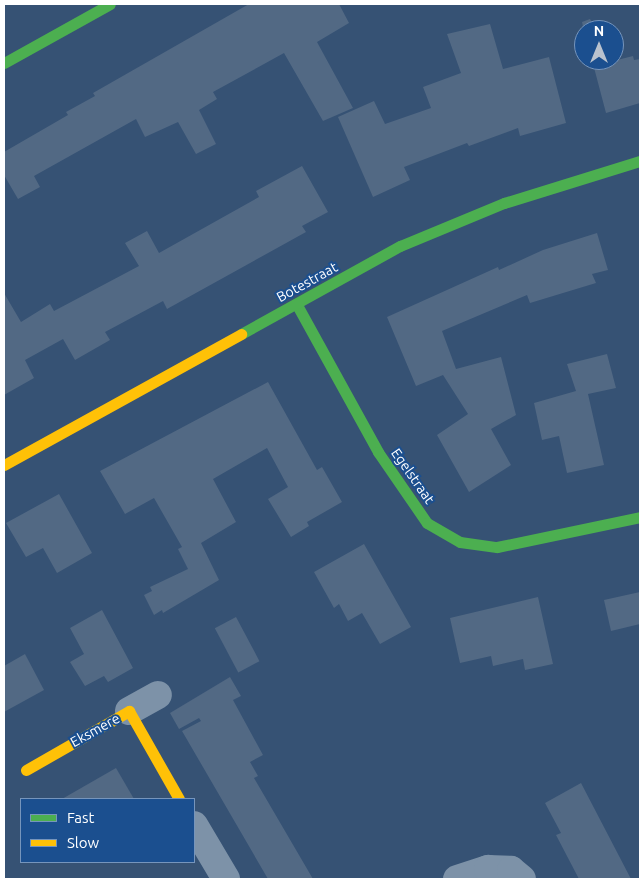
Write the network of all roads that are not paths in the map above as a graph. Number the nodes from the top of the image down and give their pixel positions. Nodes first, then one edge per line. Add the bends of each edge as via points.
1 (110, 4) edge
2 (4, 63) edge
3 (640, 161) edge
4 (297, 304) junction
5 (4, 466) edge
6 (640, 516) edge
7 (158, 696) dead end
8 (129, 711) junction
9 (26, 770) dead end
10 (178, 798) edge
11 (195, 827) edge
12 (226, 879) edge
13 (457, 879) edge
14 (522, 879) edge

1 - 2 street
3 - 4 street, Botestraat via 504,203 409,242
4 - 5 street, Botestraat
4 - 6 street, Egelstraat via 378,452 427,523 460,542 496,547
7 - 8 street
8 - 9 street, Eksmere
8 - 10 street, Eksmere
11 - 12 street
13 - 14 street via 488,869 511,870

